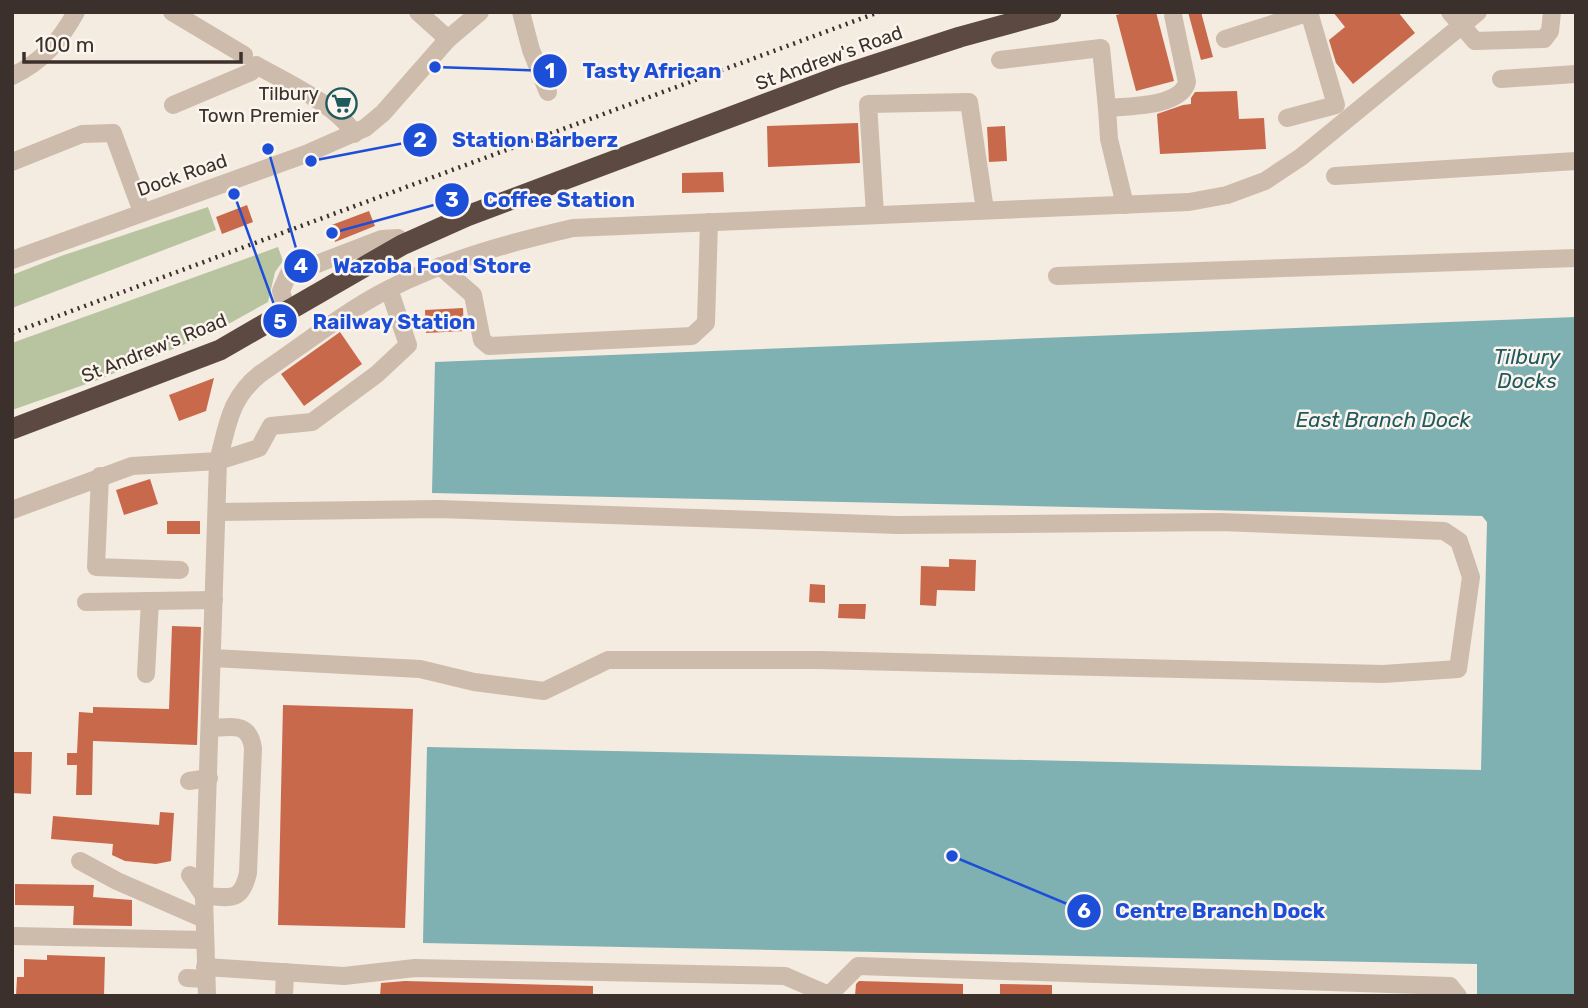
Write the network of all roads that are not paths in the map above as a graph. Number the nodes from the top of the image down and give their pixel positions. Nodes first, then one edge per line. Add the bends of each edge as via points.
1 (76, 12) edge
2 (172, 12) edge
3 (418, 12) edge
4 (480, 12) edge
5 (521, 12) edge
6 (1051, 12) edge
7 (1310, 12) edge
8 (1478, 12) edge
9 (1552, 12) edge
10 (1173, 15) dead end
11 (1455, 19) edge
12 (448, 39) junction
13 (1225, 39) dead end
14 (250, 60) junction
15 (1000, 60) dead end
16 (1576, 74) edge
17 (12, 76) edge
18 (1501, 79) dead end
19 (548, 92) dead end
20 (173, 105) dead end
21 (1107, 108) junction
22 (1287, 118) dead end
23 (359, 131) junction
24 (1576, 160) edge
25 (12, 162) edge
26 (1335, 176) dead end
27 (1125, 205) junction
28 (985, 210) junction
29 (142, 212) junction
30 (875, 214) junction
31 (709, 222) junction
32 (402, 245) junction
33 (1576, 258) edge
34 (12, 260) edge
35 (440, 266) junction
36 (1057, 276) dead end
37 (389, 289) junction
38 (287, 311) junction
39 (12, 429) edge
40 (218, 461) junction
41 (100, 476) junction
42 (12, 510) edge
43 (217, 512) junction
44 (180, 570) dead end
45 (214, 600) junction
46 (149, 601) junction
47 (86, 602) dead end
48 (212, 658) junction
49 (146, 674) dead end
50 (211, 728) junction
51 (209, 778) junction
52 (189, 781) dead end
53 (208, 801) junction
54 (193, 817) dead end
55 (80, 861) dead end
56 (190, 875) dead end
57 (204, 896) junction
58 (204, 919) junction
59 (12, 936) edge
60 (205, 940) junction
61 (285, 972) junction
62 (187, 978) dead end
63 (206, 981) edge
64 (830, 995) edge
65 (284, 996) edge
66 (1458, 996) edge

1 - 17 street via 50,50
2 - 14 street
3 - 12 street
4 - 12 street
5 - 19 street
6 - 32 highway, St Andrew's Road via 840,76 467,216
7 - 13 street
7 - 22 street via 1336,105
8 - 11 street
9 - 11 street via 1544,39 1475,41
10 - 21 street via 1186,88 1176,98
11 - 27 street via 1301,157 1265,181 1189,202
12 - 23 street via 383,113
14 - 20 street via 251,72
14 - 23 street
15 - 21 street via 1101,48
16 - 18 street
21 - 27 street via 1109,139
23 - 29 street, Dock Road
24 - 26 street
25 - 29 street via 82,134 113,133
27 - 28 street
28 - 30 street
28 - 30 street via 969,102 868,104
29 - 34 street, Dock Road
30 - 31 street
31 - 35 street via 573,228 497,246
31 - 35 street via 706,323 692,336 489,346 482,340 473,295
32 - 38 highway, St Andrew's Road
32 - 38 street via 398,238 382,239 288,275 281,291
33 - 36 street
35 - 37 street
37 - 40 street via 241,392
37 - 40 street via 408,345 312,422 271,426 259,447
38 - 39 highway, St Andrew's Road via 220,349
40 - 41 street via 132,466
40 - 43 street
41 - 42 street
41 - 44 street via 96,567
43 - 45 street
43 - 48 street via 439,509 897,525 1220,522 1444,531 1459,541 1471,577 1458,668 1383,674 819,660 608,660 544,691 420,669
45 - 46 street
45 - 48 street
46 - 47 street
46 - 49 street
48 - 50 street
50 - 51 street
50 - 57 street via 245,729 251,736 248,873 240,894
51 - 52 street
51 - 53 street
53 - 54 street
53 - 57 street
55 - 58 street
56 - 57 street
57 - 58 street
58 - 60 street
59 - 60 street
60 - 63 street
61 - 63 street
61 - 64 street via 344,976 415,968 785,975
61 - 65 street
62 - 63 street
64 - 66 street via 858,967 1450,986

